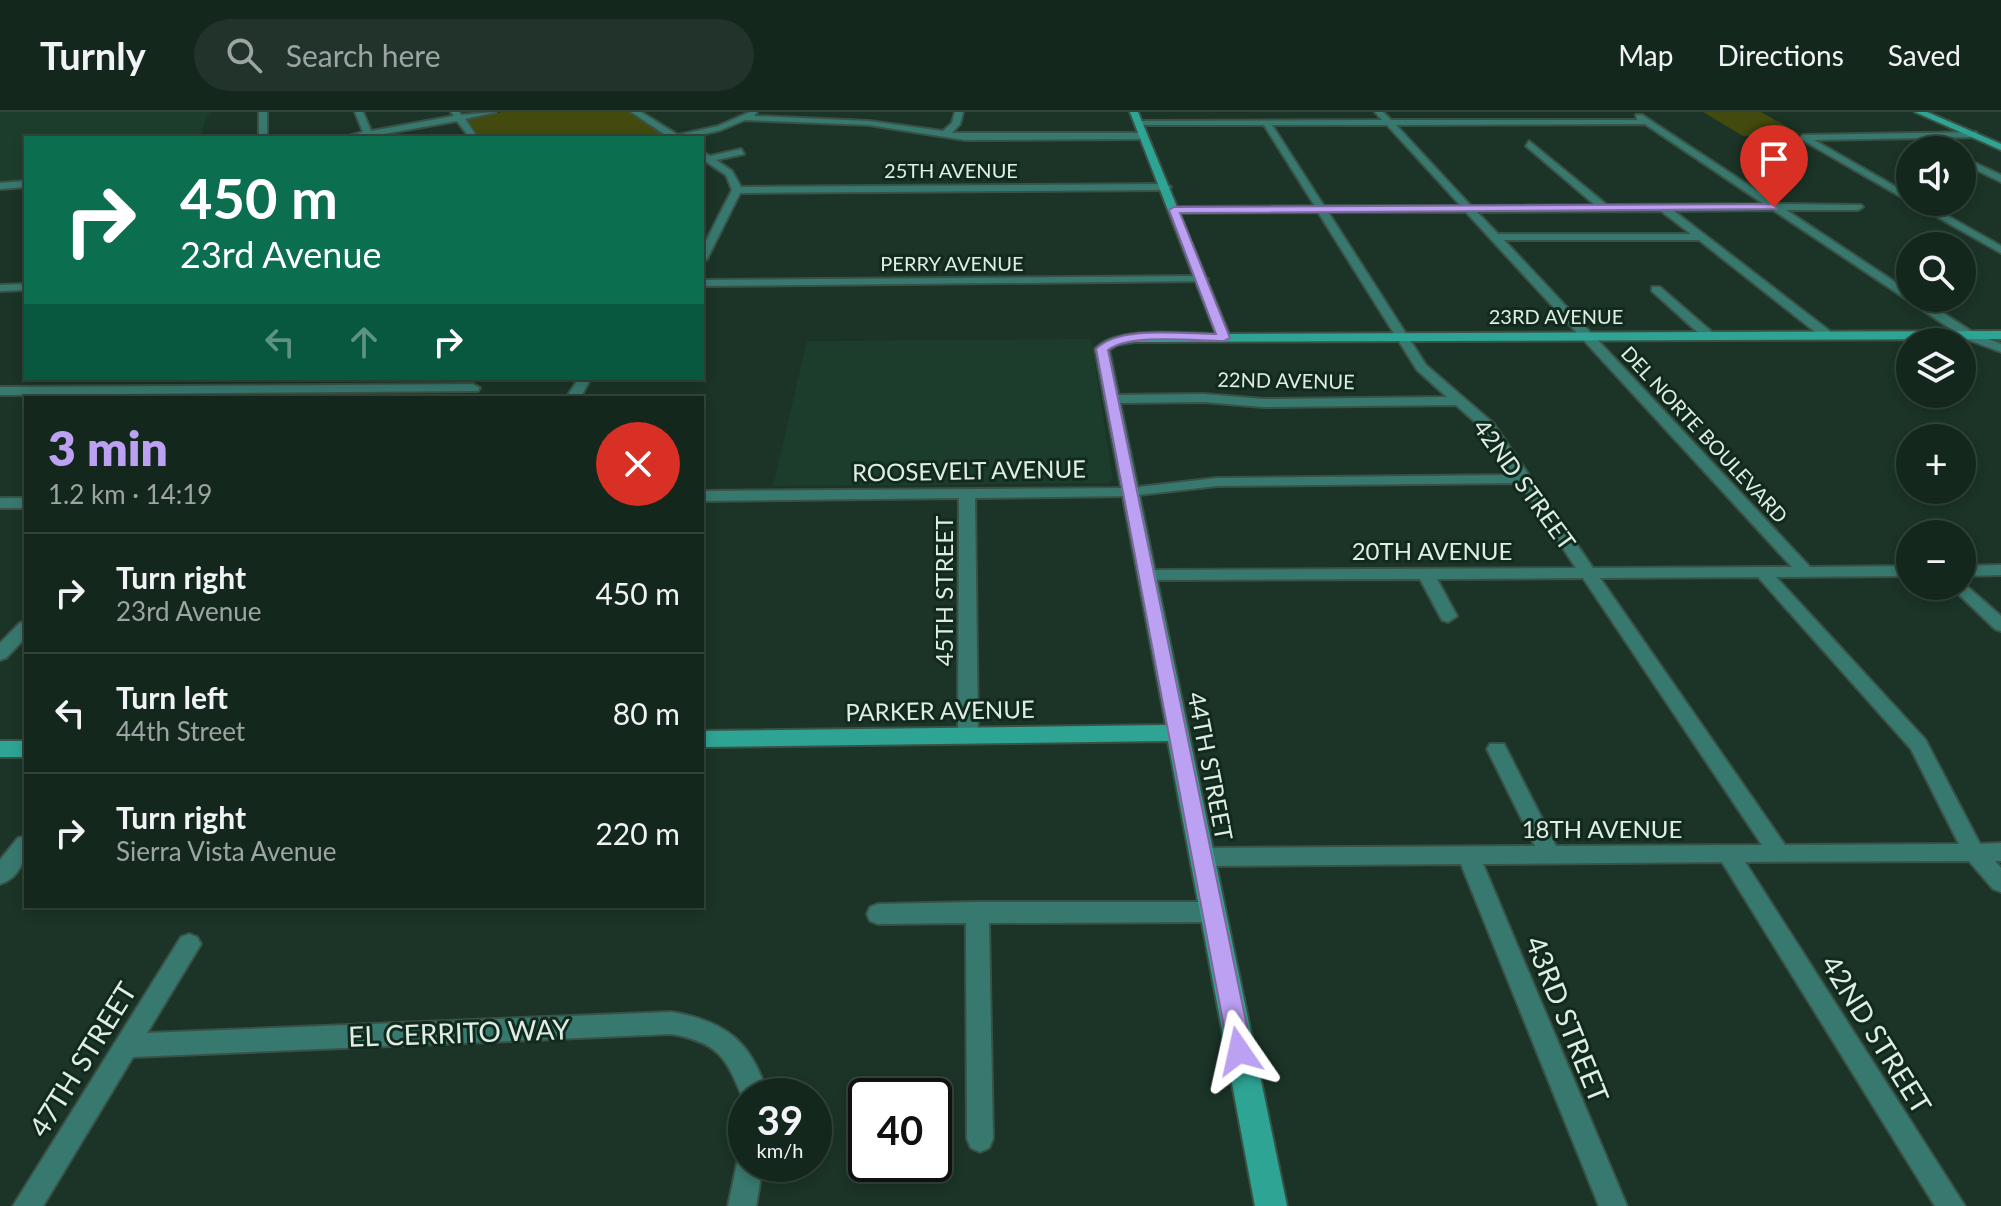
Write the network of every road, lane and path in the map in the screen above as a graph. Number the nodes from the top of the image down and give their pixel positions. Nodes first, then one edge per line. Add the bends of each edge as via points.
1 (263, 112) edge
2 (359, 112) edge
3 (492, 112) edge
4 (635, 112) edge
5 (756, 112) edge
6 (959, 112) edge
7 (1489, 112) edge
8 (1632, 112) edge
9 (1919, 112) edge
10 (457, 115) edge
11 (1384, 117) edge
12 (746, 118) junction
13 (1136, 118) edge
14 (1266, 122) junction
15 (1502, 122) junction
16 (1646, 122) junction
17 (869, 123) junction
18 (857, 135) dead end
19 (944, 135) junction
20 (1976, 135) junction
21 (263, 136) edge
22 (368, 136) edge
23 (473, 136) edge
24 (673, 136) edge
25 (686, 136) edge
26 (1144, 136) junction
27 (1946, 136) edge
28 (1896, 137) edge
29 (1529, 144) dead end
30 (2001, 147) edge
31 (741, 152) dead end
32 (705, 157) edge
33 (1976, 167) edge
34 (2001, 179) edge
35 (24, 184) edge
36 (0, 186) edge
37 (1166, 187) junction
38 (737, 190) junction
39 (1896, 191) edge
40 (1774, 207) junction
41 (1858, 207) dead end
42 (1468, 208) junction
43 (1604, 208) junction
44 (1664, 208) junction
45 (1323, 209) junction
46 (1174, 210) junction
47 (1941, 216) edge
48 (1495, 237) junction
49 (1701, 237) junction
50 (2001, 250) edge
51 (704, 255) edge
52 (1202, 279) junction
53 (704, 283) edge
54 (24, 287) edge
55 (1896, 287) edge
56 (0, 288) edge
57 (1656, 289) dead end
58 (1934, 312) edge
59 (1958, 328) edge
60 (1708, 335) junction
61 (1827, 335) junction
62 (1896, 335) edge
63 (2001, 335) edge
64 (1976, 336) edge
65 (1402, 337) junction
66 (1587, 337) junction
67 (1224, 338) junction
68 (1976, 338) edge
69 (1112, 342) joint
70 (2001, 348) edge
71 (473, 388) dead end
72 (0, 391) edge
73 (255, 394) edge
74 (1111, 399) junction
75 (1459, 401) junction
76 (1524, 479) junction
77 (1130, 492) junction
78 (967, 494) junction
79 (704, 496) edge
80 (0, 503) edge
81 (24, 503) edge
82 (2001, 570) edge
83 (1805, 571) junction
84 (1896, 571) edge
85 (1976, 571) edge
86 (1763, 572) junction
87 (1588, 573) junction
88 (1426, 574) junction
89 (1147, 575) junction
90 (1973, 600) edge
91 (1448, 616) dead end
92 (2001, 625) edge
93 (24, 629) edge
94 (0, 654) edge
95 (1178, 733) junction
96 (968, 736) junction
97 (704, 739) edge
98 (0, 749) edge
99 (24, 749) edge
100 (1497, 749) dead end
101 (24, 846) edge
102 (1974, 852) junction
103 (2001, 852) edge
104 (1779, 853) junction
105 (1728, 854) junction
106 (1468, 855) junction
107 (1550, 855) junction
108 (1203, 857) junction
109 (0, 875) edge
110 (2001, 883) edge
111 (977, 912) junction
112 (1211, 912) junction
113 (878, 914) dead end
114 (189, 944) dead end
115 (125, 1046) junction
116 (749, 1078) edge
117 (980, 1139) dead end
118 (746, 1182) edge
119 (27, 1206) edge
120 (742, 1206) edge
121 (1271, 1206) edge
122 (1613, 1206) edge
123 (1951, 1206) edge

1 - 21 street
2 - 22 street
3 - 10 street
4 - 24 street
5 - 12 street
6 - 19 street via 956,124
7 - 15 street
8 - 16 street
9 - 20 street
10 - 22 street
10 - 23 street
11 - 14 street
11 - 15 street
11 - 42 street, DEL NORTE BOULEVARD
12 - 17 street
12 - 25 street
13 - 14 street
13 - 26 street
14 - 45 street, 42ND STREET
15 - 16 street
16 - 40 street
17 - 18 street
17 - 19 street
19 - 26 street
20 - 27 street
20 - 30 street
26 - 37 street
28 - 39 street via 1803,138
29 - 43 street
31 - 32 street
32 - 38 street via 731,174
33 - 34 street
35 - 36 street
37 - 38 street, 25TH AVENUE
37 - 46 street
38 - 51 street
40 - 41 street
40 - 44 street
40 - 55 street
42 - 43 street
42 - 45 street
42 - 48 street, DEL NORTE BOULEVARD
43 - 44 street
44 - 49 street
45 - 46 street
45 - 65 street, 42ND STREET
46 - 52 street
47 - 50 street
48 - 49 street
48 - 66 street, DEL NORTE BOULEVARD
49 - 61 street
52 - 53 street, PERRY AVENUE
52 - 67 street
54 - 56 street
57 - 60 street
58 - 59 street
60 - 61 street, 23RD AVENUE
60 - 66 street, 23RD AVENUE
61 - 62 street, 23RD AVENUE
63 - 64 street, 23RD AVENUE
65 - 66 street, 23RD AVENUE
65 - 67 street, 23RD AVENUE
65 - 75 street, 42ND STREET via 1425,373
66 - 83 street, DEL NORTE BOULEVARD
67 - 69 street, 23RD AVENUE
68 - 70 street
69 - 74 street, 44TH STREET via 1102,349
71 - 73 street
72 - 73 street
74 - 75 street, 22ND AVENUE
74 - 77 street, 44TH STREET
75 - 76 street, 42ND STREET via 1488,426
76 - 77 street, ROOSEVELT AVENUE via 1217,482
76 - 87 street, 42ND STREET
77 - 78 street, ROOSEVELT AVENUE
77 - 89 street, 44TH STREET
78 - 79 street, ROOSEVELT AVENUE
78 - 96 street, 45TH STREET
80 - 81 street
82 - 85 street
83 - 84 street, 20TH AVENUE
83 - 86 street, 20TH AVENUE
86 - 87 street, 20TH AVENUE
86 - 102 street via 1918,744
87 - 88 street, 20TH AVENUE
87 - 104 street, 42ND STREET
88 - 89 street, 20TH AVENUE
88 - 91 street
89 - 95 street, 44TH STREET
90 - 92 street
93 - 94 street
95 - 96 street, PARKER AVENUE
95 - 108 street, 44TH STREET
96 - 97 street, PARKER AVENUE
98 - 99 street
100 - 107 street
101 - 109 street
102 - 103 street, 18TH AVENUE
102 - 104 street, 18TH AVENUE
102 - 110 street
104 - 105 street, 18TH AVENUE
105 - 107 street, 18TH AVENUE
105 - 123 street, 42ND STREET
106 - 107 street, 18TH AVENUE
106 - 108 street, 18TH AVENUE
106 - 122 street, 43RD STREET
108 - 112 street, 44TH STREET
111 - 112 street
111 - 113 street
111 - 117 street
112 - 121 street, 44TH STREET
114 - 115 street, 47TH STREET
115 - 116 street, EL CERRITO WAY via 671,1023 709,1032 727,1043 742,1059
115 - 119 street, 47TH STREET
118 - 120 street

